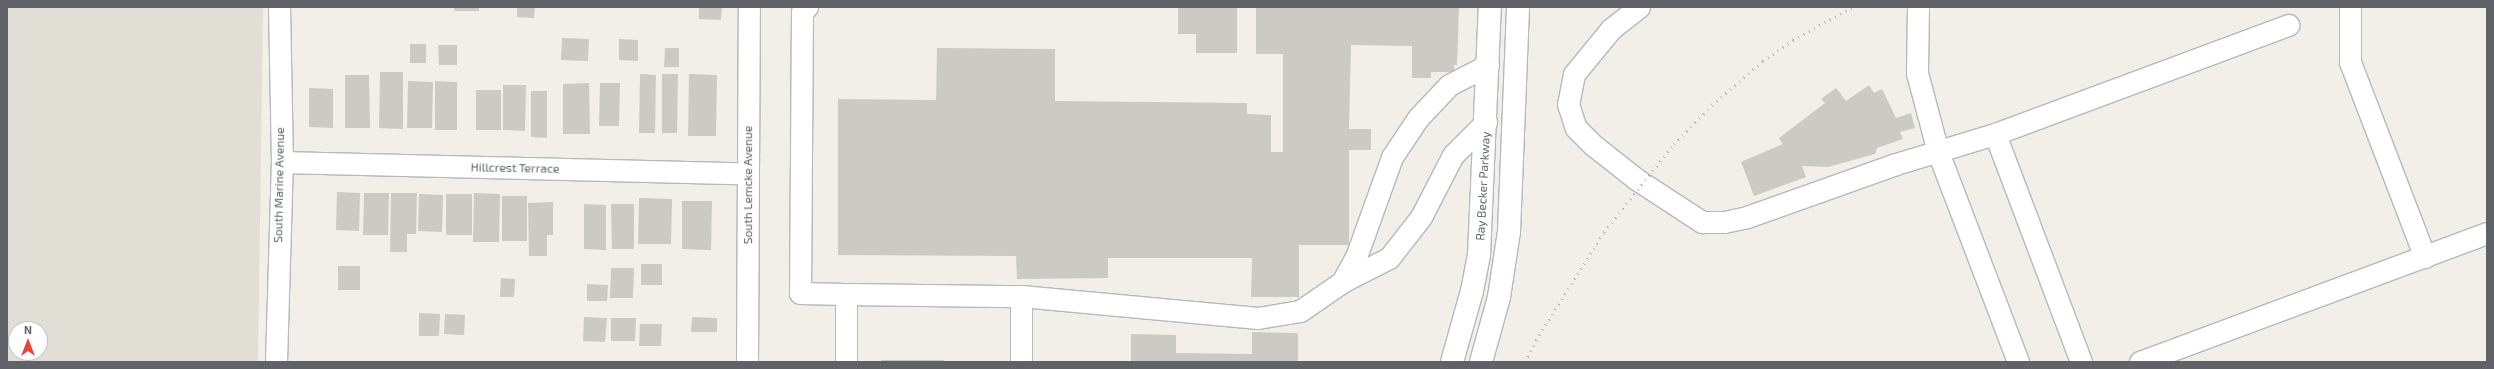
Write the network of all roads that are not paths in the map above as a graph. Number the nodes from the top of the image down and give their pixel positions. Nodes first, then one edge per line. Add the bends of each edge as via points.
1 (279, 7) edge
2 (749, 7) edge
3 (807, 7) edge
4 (1490, 7) edge
5 (1518, 7) edge
6 (1638, 7) edge
7 (1918, 7) edge
8 (2350, 7) edge
9 (2288, 25) dead end
10 (1488, 65) junction
11 (1486, 122) junction
12 (1995, 134) junction
13 (1938, 152) junction
14 (282, 162) junction
15 (748, 173) junction
16 (2487, 233) edge
17 (2425, 257) junction
18 (1342, 282) junction
19 (846, 294) junction
20 (1021, 296) junction
21 (276, 362) edge
22 (747, 362) edge
23 (846, 362) edge
24 (1021, 362) edge
25 (1452, 362) edge
26 (1481, 362) edge
27 (2018, 362) edge
28 (2081, 362) edge
29 (2140, 362) edge

1 - 14 street, South Marine Avenue
2 - 15 street, South Lemcke Avenue
3 - 19 street via 802,11 800,292
4 - 10 main road, Ray Becker Parkway
5 - 26 main road via 1509,232 1499,296
6 - 13 street via 1611,29 1574,74 1568,104 1576,128 1594,145 1636,179 1702,222 1724,222 1747,217
7 - 13 street via 1917,73
8 - 17 street via 2350,62
9 - 12 street
10 - 11 main road, Ray Becker Parkway
10 - 18 street via 1449,85 1418,118 1392,157 1356,257
11 - 18 street via 1453,155 1421,217 1389,258
11 - 25 main road, Ray Becker Parkway via 1479,255
12 - 13 street
12 - 28 street
13 - 27 street
14 - 15 street, Hillcrest Terrace
14 - 21 street, South Marine Avenue
15 - 22 street, South Lemcke Avenue
16 - 17 street
17 - 29 street
18 - 20 street via 1300,311 1258,318
19 - 20 street
19 - 23 street
20 - 24 street

